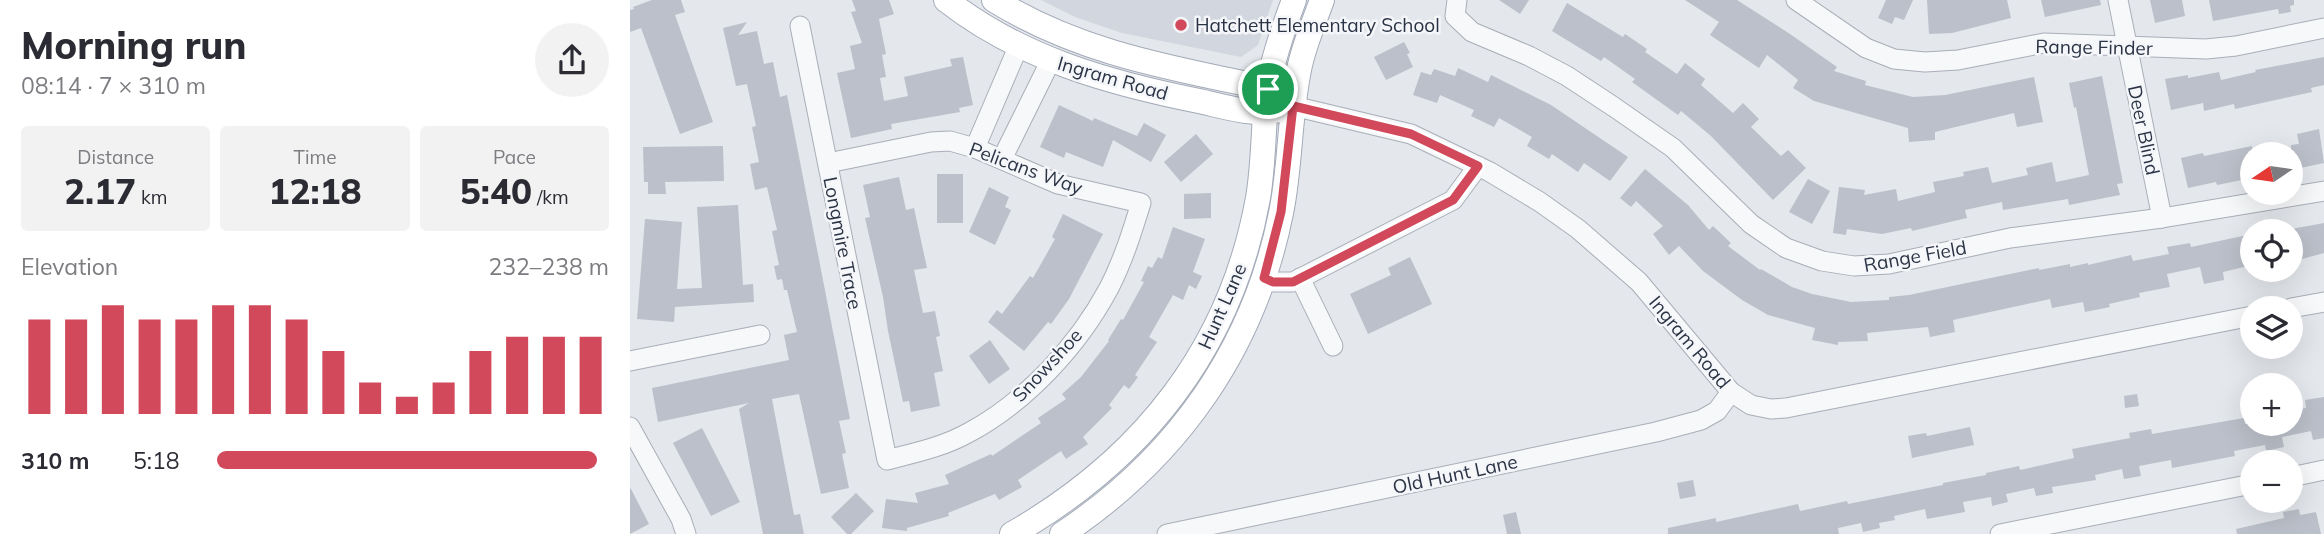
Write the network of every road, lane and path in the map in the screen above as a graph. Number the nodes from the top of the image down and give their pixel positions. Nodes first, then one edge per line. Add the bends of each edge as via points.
1 (946, 0) edge
2 (994, 0) edge
3 (1294, 0) edge
4 (1322, 0) edge
5 (1796, 0) edge
6 (2118, 0) edge
7 (1456, 8) edge
8 (800, 26) dead end
9 (2324, 28) edge
10 (1019, 45) junction
11 (2127, 47) junction
12 (1051, 60) junction
13 (1266, 101) junction
14 (1293, 106) junction
15 (992, 109) junction
16 (1020, 122) junction
17 (975, 148) junction
18 (1002, 159) junction
19 (828, 163) junction
20 (1478, 166) junction
21 (2324, 191) edge
22 (1142, 203) joint
23 (2162, 218) junction
24 (1264, 278) junction
25 (1300, 278) junction
26 (2324, 302) edge
27 (2303, 306) edge
28 (2240, 318) edge
29 (760, 335) dead end
30 (1333, 345) dead end
31 (630, 361) edge
32 (1731, 392) junction
33 (630, 427) edge
34 (887, 460) joint
35 (2324, 470) edge
36 (2303, 474) edge
37 (2240, 486) edge
38 (1062, 504) junction
39 (1073, 531) edge
40 (686, 534) edge
41 (1012, 534) edge
42 (1167, 534) edge
43 (2000, 534) edge

1 - 10 main road, Ingram Road
2 - 13 main road, Ingram Road via 1091,47
3 - 13 main road, Hunt Lane
4 - 14 main road, Hunt Lane via 1306,44
5 - 11 street, Range Finder via 1866,48 1894,58 1958,60 2044,43
6 - 11 street, Deer Blind
7 - 23 street, Range Field via 1472,32 1567,76 1673,148 1751,224 1786,248 1822,261 1854,266 1889,264 2010,238
8 - 19 street, Longmire Trace
9 - 11 street, Range Finder via 2206,49
10 - 12 main road, Ingram Road
10 - 15 street
11 - 23 street, Deer Blind
12 - 13 main road, Ingram Road via 1115,82
12 - 16 street
13 - 14 main road, Ingram Road
13 - 38 main road, Hunt Lane via 1253,221 1218,322 1190,371 1142,434
14 - 20 street, Ingram Road via 1411,134
14 - 24 main road, Hunt Lane via 1281,212
15 - 16 street
15 - 17 street
16 - 18 street
17 - 18 street, Pelicans Way
17 - 19 street, Pelicans Way via 950,141 931,142
18 - 22 street, Pelicans Way via 1058,184
19 - 34 street, Longmire Trace
20 - 25 street via 1453,200
20 - 32 street, Ingram Road via 1540,202 1614,259 1664,310
21 - 23 street, Range Field
22 - 34 street, Snowshoe via 1110,287 1062,355 998,415 967,434
24 - 25 street via 1273,282
24 - 39 main road, Hunt Lane via 1226,362 1183,426 1134,479
25 - 30 street
26 - 27 street
28 - 32 street, Ingram Road via 1786,408 1752,405
29 - 31 street
32 - 42 street, Old Hunt Lane via 1717,411 1701,420 1656,432
33 - 40 street
35 - 36 street
37 - 43 street
38 - 39 street
38 - 41 main road, Hunt Lane

